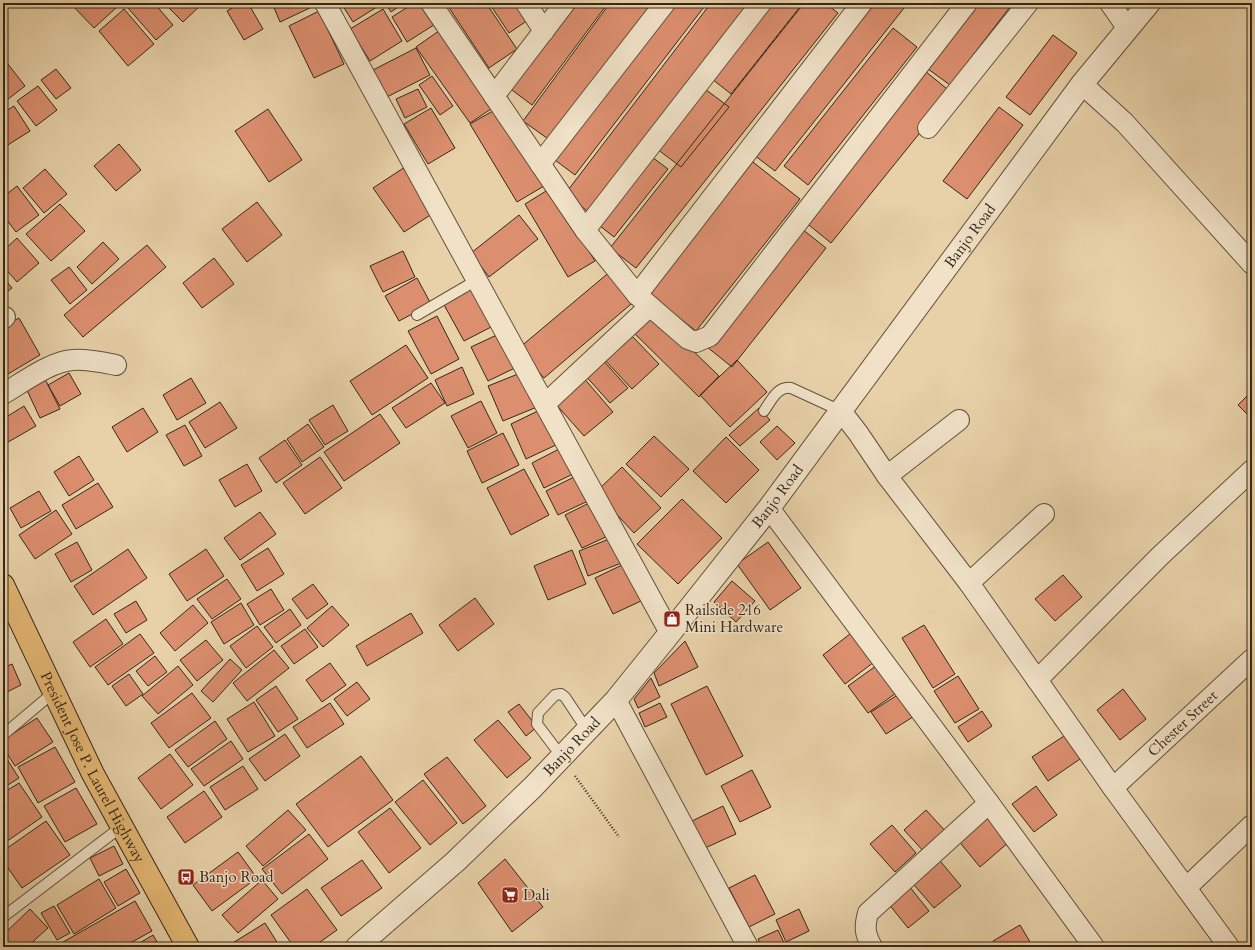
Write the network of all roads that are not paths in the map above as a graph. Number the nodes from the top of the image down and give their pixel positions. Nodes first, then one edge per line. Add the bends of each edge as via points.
1 (325, 3) edge
2 (431, 3) edge
3 (526, 3) edge
4 (565, 3) edge
5 (664, 3) edge
6 (761, 3) edge
7 (862, 3) edge
8 (967, 3) edge
9 (1028, 3) edge
10 (1110, 3) edge
11 (1149, 3) edge
12 (1128, 29) junction
13 (544, 31) junction
14 (1082, 84) junction
15 (494, 96) junction
16 (928, 128) dead end
17 (540, 164) junction
18 (585, 230) junction
19 (1252, 264) edge
20 (477, 280) junction
21 (644, 300) junction
22 (417, 315) dead end
23 (116, 365) dead end
24 (3, 394) edge
25 (545, 404) junction
26 (764, 411) dead end
27 (841, 411) junction
28 (960, 420) dead end
29 (1252, 470) edge
30 (887, 476) junction
31 (769, 508) junction
32 (1044, 514) dead end
33 (969, 583) junction
34 (3, 585) edge
35 (670, 634) junction
36 (1252, 659) edge
37 (1037, 680) junction
38 (54, 692) junction
39 (616, 700) junction
40 (587, 730) junction
41 (3, 735) edge
42 (562, 757) junction
43 (1114, 788) junction
44 (989, 803) junction
45 (1252, 825) edge
46 (121, 827) junction
47 (1186, 888) junction
48 (3, 916) edge
49 (1086, 944) edge
50 (188, 947) edge
51 (357, 947) edge
52 (748, 947) edge
53 (872, 947) edge
54 (1229, 947) edge

1 - 20 street
2 - 15 street
3 - 13 street
4 - 13 street
5 - 17 street
6 - 18 street
7 - 21 street
8 - 21 street via 710,336 696,342 688,339
9 - 16 street
10 - 12 street
11 - 12 street, Banjo Road
12 - 14 street, Banjo Road
13 - 15 street
14 - 19 street via 1125,123
14 - 27 street, Banjo Road
15 - 17 street
17 - 18 street
18 - 21 street
20 - 22 lane
20 - 25 street
21 - 25 street
23 - 24 street via 91,360 71,360 53,365
25 - 35 street
26 - 27 lane via 778,391 786,388
27 - 30 street
27 - 31 street, Banjo Road
28 - 30 street
29 - 37 street via 1160,556
30 - 33 street
31 - 35 street, Banjo Road
31 - 44 street
32 - 33 street
33 - 37 street
34 - 38 highway, President Jose P. Laurel Highway
35 - 39 street, Banjo Road
36 - 43 street, Chester Street
37 - 43 street
38 - 41 lane
38 - 46 highway, President Jose P. Laurel Highway
39 - 40 street, Banjo Road
39 - 52 street
40 - 42 street, Banjo Road
40 - 42 lane via 561,694 555,695 538,713 538,724
42 - 51 street, Banjo Road via 456,862
43 - 47 street
44 - 49 street
44 - 53 street via 868,913 865,932
45 - 47 street
46 - 48 lane
46 - 50 highway, President Jose P. Laurel Highway
47 - 54 street

